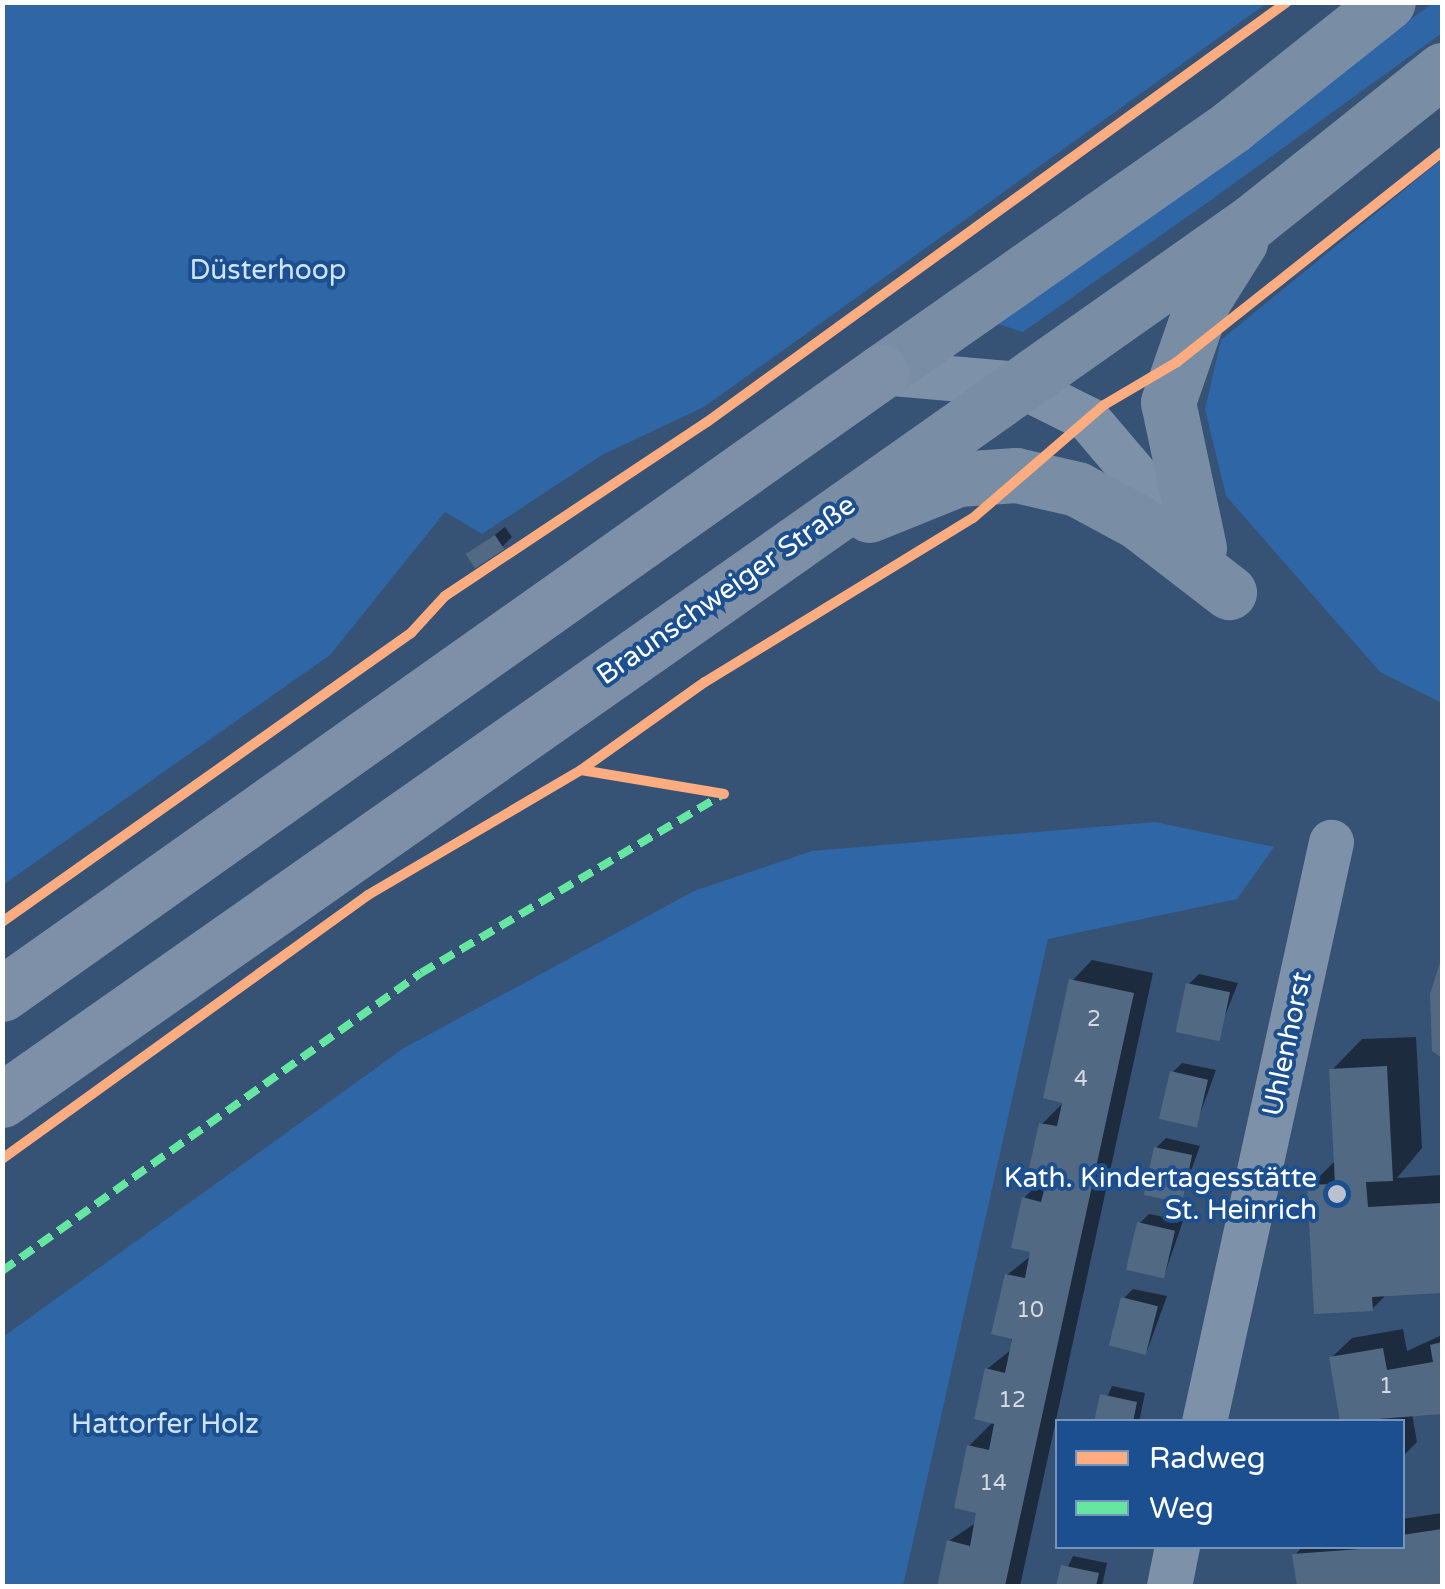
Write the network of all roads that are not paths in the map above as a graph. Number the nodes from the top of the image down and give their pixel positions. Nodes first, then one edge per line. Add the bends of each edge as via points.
1 (1388, 2) edge
2 (1442, 70) edge
3 (1253, 221) junction
4 (882, 372) junction
5 (1018, 384) junction
6 (792, 546) junction
7 (1199, 548) junction
8 (1229, 592) joint
9 (1332, 842) dead end
10 (2, 994) edge
11 (2, 1100) edge
12 (1205, 1419) edge
13 (1176, 1549) edge
14 (1169, 1586) edge

1 - 4 main road via 1232,126
2 - 3 main road, Braunschweiger Straße
3 - 5 main road, Braunschweiger Straße
3 - 7 main road via 1203,301 1168,402
4 - 5 street
4 - 10 highway
5 - 6 main road, Braunschweiger Straße
5 - 7 street via 1088,419
6 - 8 main road via 958,479 1016,475 1077,489 1123,514
6 - 11 highway, Braunschweiger Straße
7 - 8 street
9 - 12 street, Uhlenhorst
13 - 14 street

